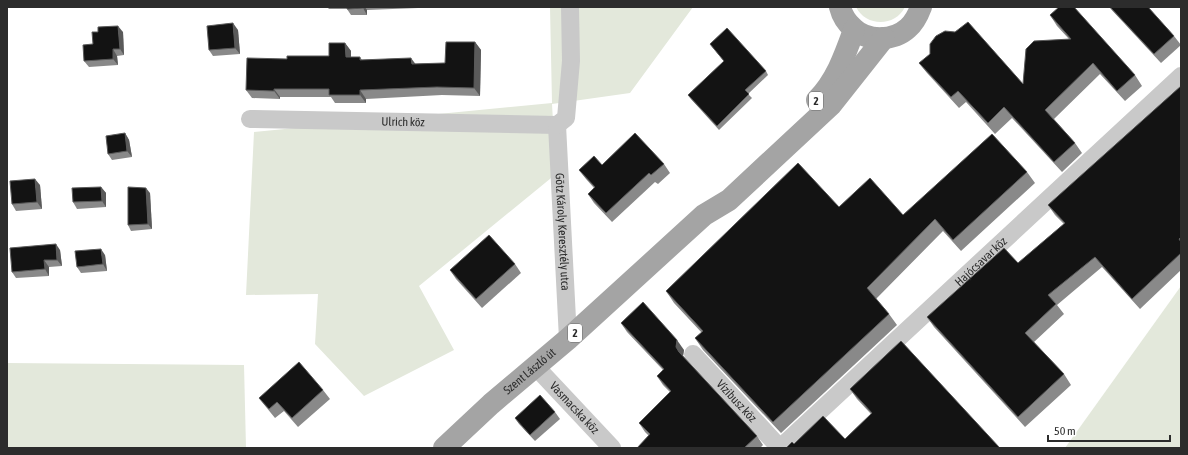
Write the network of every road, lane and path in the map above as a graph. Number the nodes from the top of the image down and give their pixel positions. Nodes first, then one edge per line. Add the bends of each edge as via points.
1 (570, 7) edge
2 (827, 7) edge
3 (922, 7) edge
4 (847, 19) edge
5 (884, 38) junction
6 (1181, 76) edge
7 (250, 119) dead end
8 (557, 125) junction
9 (704, 215) junction
10 (568, 339) junction
11 (692, 354) dead end
12 (536, 367) junction
13 (444, 448) edge
14 (612, 448) edge
15 (780, 448) edge

1 - 8 street via 571,61 566,118
2 - 4 street
3 - 5 main road via 908,29 896,36
4 - 5 main road via 868,36
4 - 9 main road, 2 via 843,62 825,92 756,156
5 - 9 main road, 2 via 831,105 729,200
6 - 15 street, Hajócsavar köz
7 - 8 street, Ulrich köz
8 - 10 street, Götz Károly Keresztély utca
9 - 10 main road, Szent László út / 2
10 - 12 main road, Szent László út / 2
11 - 15 street, Vízibusz köz
12 - 13 main road, Szent László út / 2
12 - 14 street, Vasmacska köz

